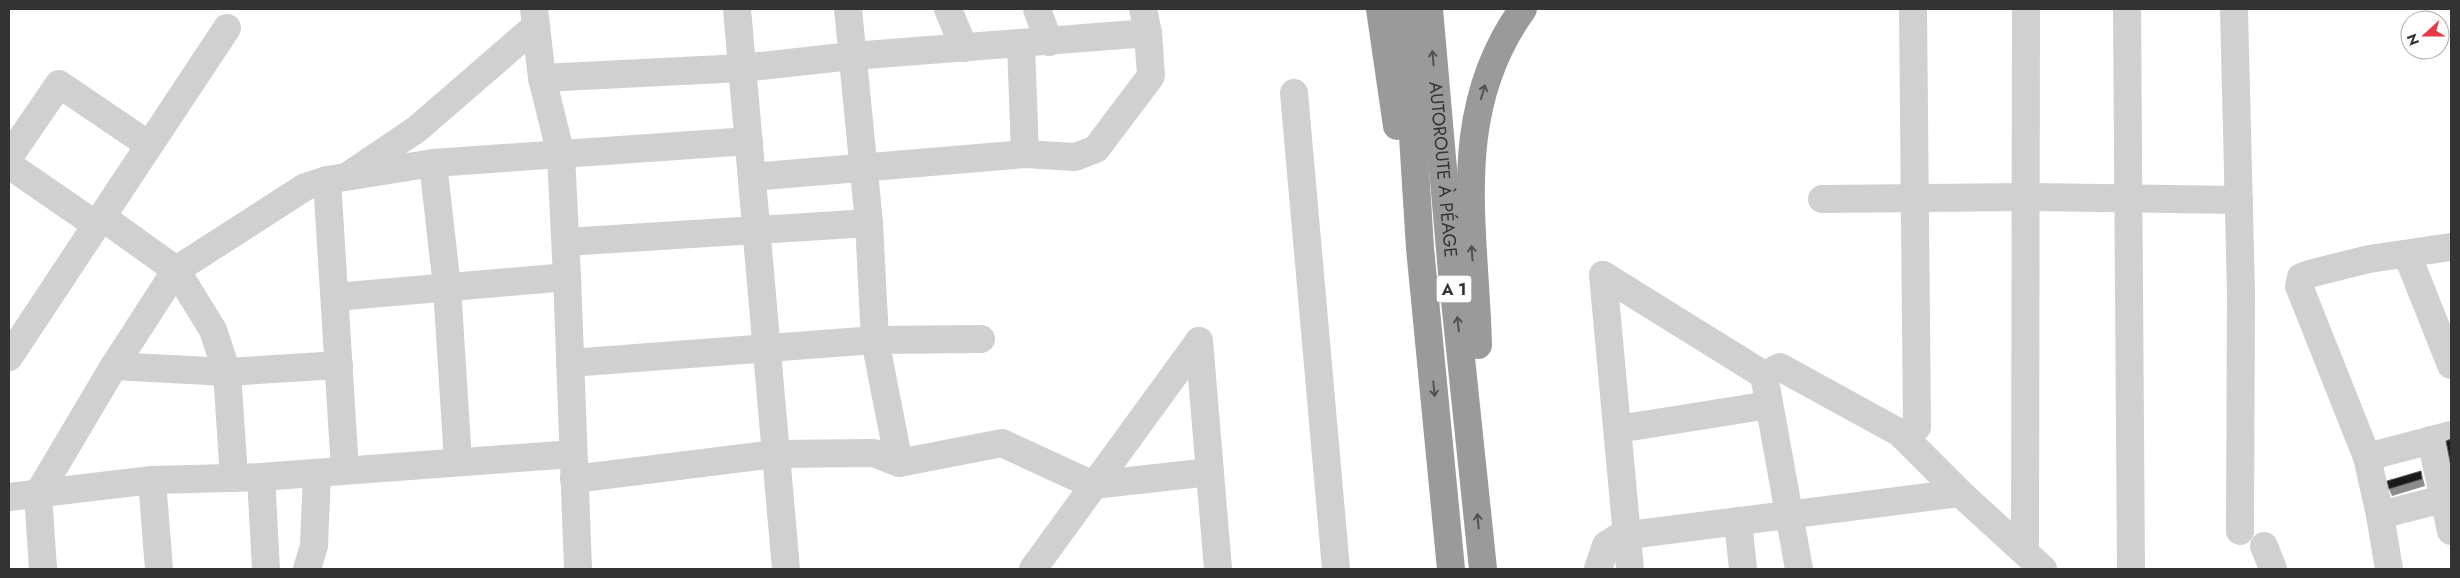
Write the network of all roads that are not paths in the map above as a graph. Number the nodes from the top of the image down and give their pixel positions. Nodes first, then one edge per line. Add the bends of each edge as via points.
1 (737, 9) edge
2 (848, 9) edge
3 (948, 9) edge
4 (1036, 9) edge
5 (1380, 9) edge
6 (1405, 9) edge
7 (1429, 9) edge
8 (1523, 9) edge
9 (1913, 9) edge
10 (2026, 9) edge
11 (2127, 9) edge
12 (2234, 9) edge
13 (535, 18) edge
14 (1146, 21) edge
15 (227, 28) dead end
16 (1049, 42) junction
17 (1021, 44) junction
18 (964, 48) junction
19 (852, 56) junction
20 (742, 68) junction
21 (542, 78) junction
22 (1294, 93) dead end
23 (749, 141) junction
24 (149, 145) junction
25 (1025, 154) junction
26 (561, 155) junction
27 (9, 157) edge
28 (433, 163) junction
29 (9, 165) edge
30 (863, 168) junction
31 (752, 177) junction
32 (336, 179) junction
33 (2026, 197) junction
34 (2128, 198) junction
35 (1822, 199) dead end
36 (1916, 199) junction
37 (2239, 200) junction
38 (99, 221) junction
39 (869, 223) junction
40 (756, 232) junction
41 (566, 242) junction
42 (2451, 247) edge
43 (1420, 248) junction
44 (2407, 254) junction
45 (176, 270) junction
46 (568, 277) junction
47 (447, 287) junction
48 (335, 297) junction
49 (981, 339) dead end
50 (875, 340) junction
51 (766, 349) junction
52 (9, 357) edge
53 (570, 363) junction
54 (339, 365) junction
55 (2451, 365) edge
56 (114, 366) junction
57 (227, 372) junction
58 (1764, 375) junction
59 (1769, 406) junction
60 (1917, 427) dead end
61 (1618, 429) junction
62 (2441, 438) edge
63 (1471, 441) junction
64 (775, 454) junction
65 (2367, 456) junction
66 (458, 462) junction
67 (899, 463) junction
68 (573, 467) junction
69 (345, 470) junction
70 (317, 472) junction
71 (1210, 472) junction
72 (261, 477) junction
73 (234, 478) junction
74 (152, 480) junction
75 (1094, 485) junction
76 (1960, 493) junction
77 (38, 494) junction
78 (9, 497) edge
79 (2448, 498) edge
80 (1789, 514) junction
81 (2380, 515) junction
82 (1738, 521) junction
83 (2451, 531) edge
84 (2240, 532) dead end
85 (1628, 535) junction
86 (2026, 542) dead end
87 (43, 569) edge
88 (159, 569) edge
89 (266, 569) edge
90 (306, 569) edge
91 (578, 569) edge
92 (786, 569) edge
93 (1033, 569) edge
94 (1218, 569) edge
95 (1336, 569) edge
96 (1451, 569) edge
97 (1483, 569) edge
98 (1598, 569) edge
99 (1630, 569) edge
100 (1743, 569) edge
101 (1799, 569) edge
102 (2043, 569) edge
103 (2131, 569) edge
104 (2389, 569) edge

1 - 20 street
2 - 19 street
3 - 18 street
4 - 16 street
5 - 43 highway via 1402,162
6 - 43 highway, A 1
63 -> 7 highway, AUTOROUTE À PÉAGE / A 1 via 1452,272
63 -> 8 highway via 1478,397 1478,343 1469,217 1472,144 1487,75 1508,30
9 - 36 street
10 - 33 street
11 - 34 street
12 - 37 street
13 - 21 street
13 - 32 street via 417,129
14 - 16 street
14 - 25 street via 1151,76 1096,150 1075,157
15 - 24 street
16 - 17 street
17 - 18 street
17 - 25 street
18 - 19 street
19 - 20 street
19 - 30 street
20 - 21 street
20 - 23 street
21 - 26 street
22 - 95 street
23 - 26 street
23 - 31 street
24 - 27 street via 59,84
24 - 38 street
25 - 30 street
26 - 28 street
26 - 41 street
28 - 32 street
28 - 47 street
29 - 38 street
30 - 31 street
30 - 39 street
31 - 40 street
32 - 45 street via 305,187
32 - 48 street
33 - 34 street
33 - 36 street
33 - 86 street
34 - 37 street
34 - 103 street
35 - 36 street
36 - 60 street
37 - 84 street
38 - 45 street
38 - 52 street
39 - 40 street
39 - 50 street
40 - 41 street
40 - 51 street
41 - 46 street
42 - 44 street
43 -> 96 highway, A 1
44 - 55 street
44 - 65 street via 2369,259 2309,274 2301,277 2299,286
45 - 56 street
45 - 57 street via 213,330
46 - 47 street
46 - 53 street
47 - 48 street
47 - 66 street
48 - 54 street
49 - 50 street
50 - 51 street
50 - 67 street
51 - 53 street
51 - 64 street
53 - 68 street
54 - 57 street
54 - 69 street
56 - 57 street
56 - 77 street
57 - 73 street
58 - 59 street
58 - 61 street via 1603,276
58 - 76 street via 1780,367 1900,433
59 - 61 street
59 - 80 street
61 - 85 street
62 - 65 street
62 - 79 street
97 -> 63 highway, AUTOROUTE À PÉAGE / A 1
64 - 67 street via 874,453
64 - 68 street
64 - 92 street
65 - 81 street
66 - 68 street
66 - 69 street
67 - 75 street via 1002,443
68 - 91 street
69 - 70 street
70 - 72 street
70 - 90 street via 314,546
71 - 75 street
71 - 75 street via 1199,341
71 - 94 street
72 - 73 street
72 - 89 street
73 - 74 street
74 - 77 street
74 - 88 street
75 - 93 street
76 - 80 street
76 - 102 street
77 - 78 street
77 - 87 street
79 - 81 street
79 - 83 street
80 - 82 street
80 - 101 street
81 - 104 street
82 - 85 street
82 - 100 street
85 - 98 street via 1606,544
85 - 99 street

